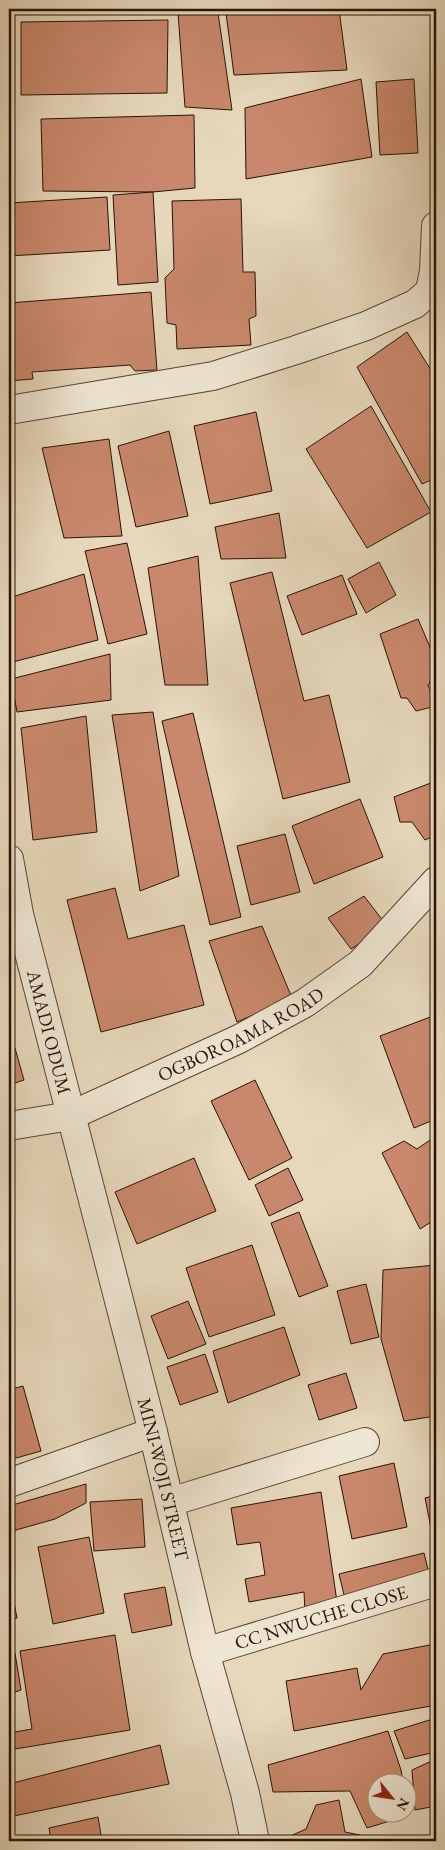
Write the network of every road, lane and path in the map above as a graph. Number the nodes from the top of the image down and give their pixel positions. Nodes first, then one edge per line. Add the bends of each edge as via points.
1 (436, 226) edge
2 (9, 410) edge
3 (9, 859) edge
4 (436, 881) edge
5 (70, 1116) junction
6 (9, 1126) edge
7 (153, 1432) junction
8 (366, 1442) dead end
9 (9, 1483) edge
10 (170, 1502) junction
11 (436, 1582) edge
12 (205, 1652) junction
13 (255, 1841) edge

1 - 2 street via 430,291 416,304 366,326 213,376
3 - 5 street, AMADI ODUM via 19,914
4 - 5 street, OGBOROAMA ROAD via 360,964 305,1003 239,1040
5 - 6 street, OGBOROAMA ROAD
5 - 7 street, MINI-WOJI STREET
7 - 9 street
7 - 10 street, MINI-WOJI STREET
8 - 10 street
10 - 12 street, MINI-WOJI STREET
11 - 12 street, CC NWUCHE CLOSE
12 - 13 street, MINI-WOJI STREET via 245,1793

